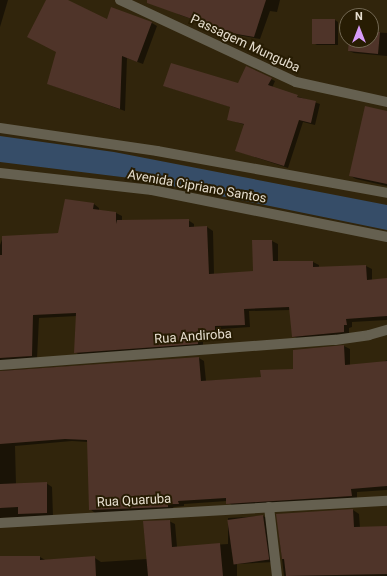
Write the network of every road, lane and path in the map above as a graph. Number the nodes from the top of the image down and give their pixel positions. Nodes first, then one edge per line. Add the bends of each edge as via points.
1 (120, 0) edge
2 (387, 102) edge
3 (0, 128) edge
4 (0, 172) edge
5 (387, 193) edge
6 (387, 237) edge
7 (387, 330) edge
8 (0, 365) edge
9 (387, 501) edge
10 (269, 507) junction
11 (0, 523) edge
12 (277, 576) edge

1 - 2 street, Passagem Munguba via 296,82
3 - 5 street via 157,151
4 - 6 street, Avenida Cipriano Santos via 152,190
7 - 8 street, Rua Andiroba via 335,340
9 - 10 street, Rua Quaruba
10 - 11 street, Rua Quaruba
10 - 12 street

